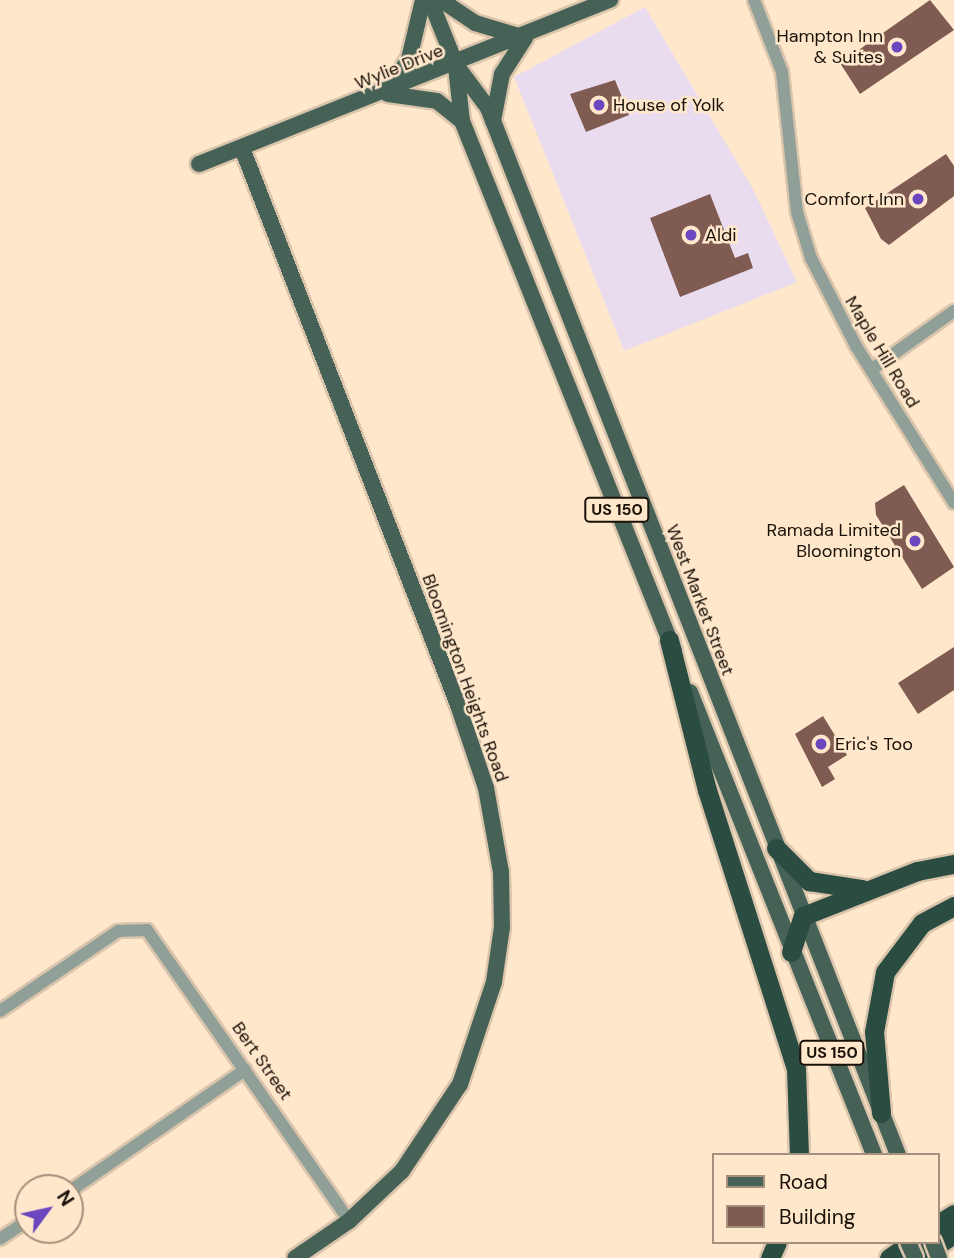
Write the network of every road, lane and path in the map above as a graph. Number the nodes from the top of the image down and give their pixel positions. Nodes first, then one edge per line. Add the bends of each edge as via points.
1 (423, 0) edge
2 (430, 0) edge
3 (441, 0) edge
4 (610, 0) edge
5 (754, 0) edge
6 (525, 38) junction
7 (456, 65) junction
8 (386, 93) junction
9 (461, 121) junction
10 (493, 121) junction
11 (243, 148) junction
12 (199, 164) dead end
13 (954, 311) edge
14 (871, 370) junction
15 (954, 503) edge
16 (669, 640) junction
17 (776, 848) junction
18 (954, 864) edge
19 (870, 890) junction
20 (954, 906) edge
21 (803, 916) junction
22 (792, 952) junction
23 (0, 1011) edge
24 (245, 1070) junction
25 (881, 1113) junction
26 (799, 1153) edge
27 (872, 1153) edge
28 (897, 1153) edge
29 (84, 1181) edge
30 (349, 1221) junction
31 (907, 1244) edge
32 (938, 1244) edge
33 (295, 1258) edge
34 (889, 1258) edge
35 (916, 1258) edge

1 - 8 main road via 409,59
2 - 7 main road, West Market Street / US 150
3 - 6 main road via 475,23
4 - 6 main road, Wylie Drive
5 - 14 street, Maple Hill Road via 782,72 797,212 822,285
6 - 7 main road, Wylie Drive
6 - 10 main road via 502,74
7 - 8 main road, Wylie Drive
7 - 9 main road, West Market Street / US 150
7 - 10 main road, West Market Street / US 150
8 - 9 main road via 437,101
8 - 11 main road, Wylie Drive
9 - 16 main road, West Market Street / US 150
10 - 17 main road, West Market Street / US 150
11 - 12 main road, Wylie Drive
11 - 30 main road, Bloomington Heights Road via 458,705 486,788 499,849 498,957 472,1058 416,1152
13 - 14 street
14 - 15 street, Maple Hill Road
16 - 22 main road, West Market Street / US 150
16 - 26 highway via 707,790 796,1069
17 - 19 highway via 809,881
17 - 21 main road, West Market Street / US 150
18 - 19 highway
19 - 21 highway
20 - 25 highway via 922,923 885,972 874,1032
21 - 22 highway
21 - 25 main road, West Market Street / US 150
22 - 27 main road, West Market Street / US 150
23 - 24 street, Bert Street via 118,932 140,928 166,953
24 - 29 street
24 - 30 street, Bert Street
25 - 28 main road, West Market Street / US 150
30 - 33 main road, Bloomington Heights Road
31 - 34 highway
32 - 35 highway

